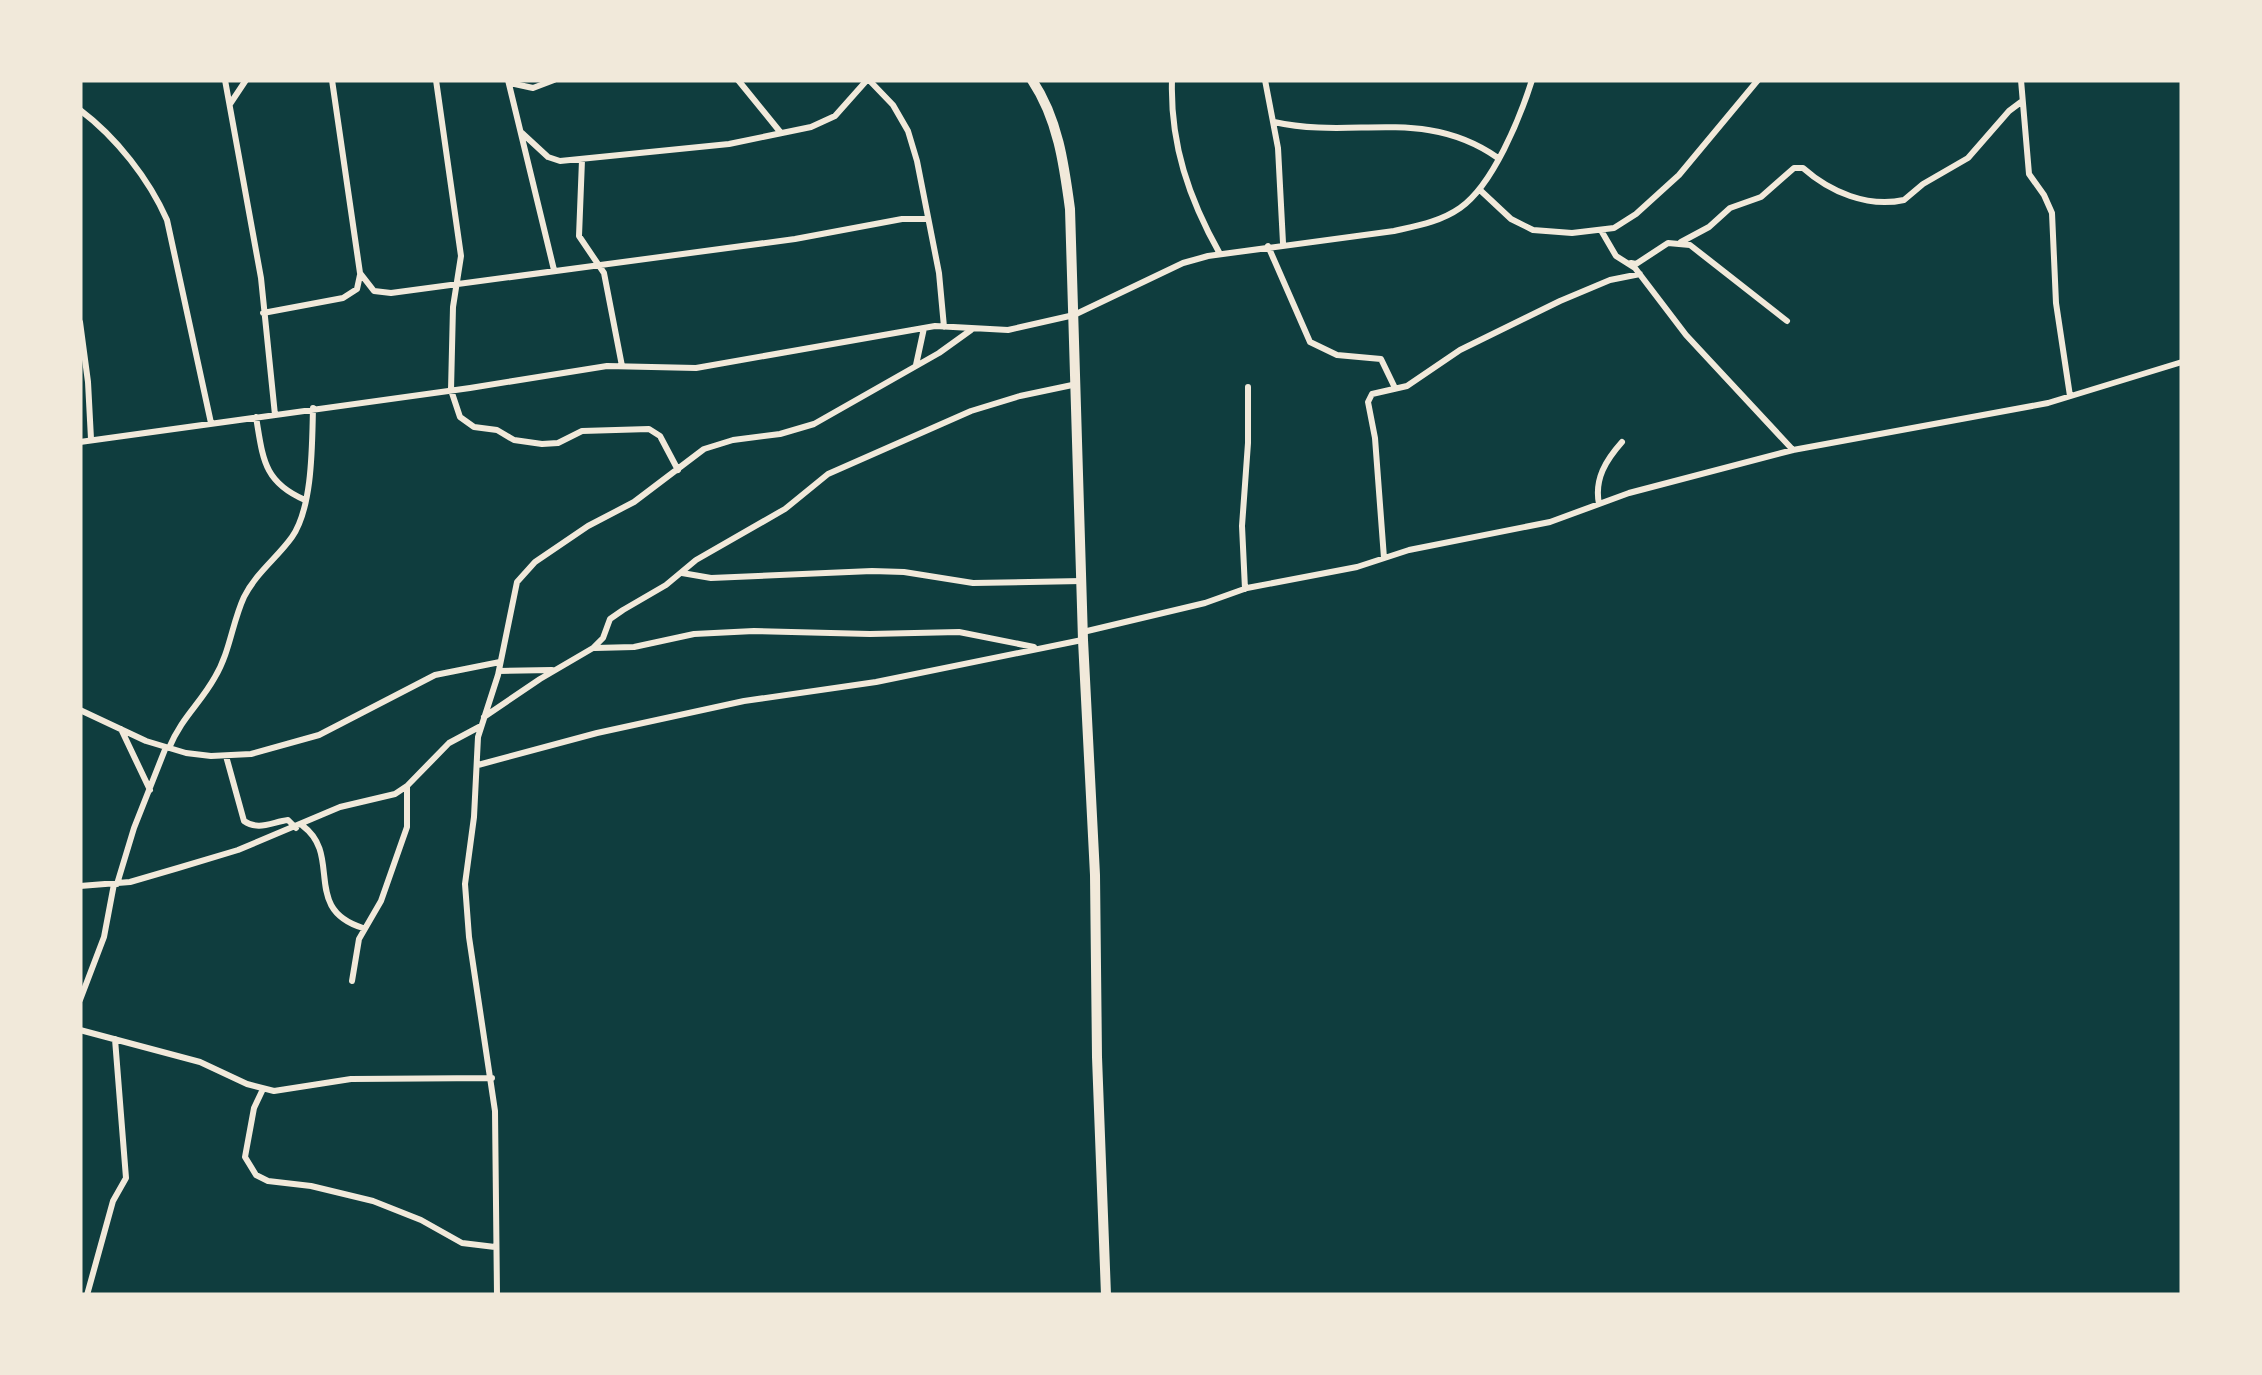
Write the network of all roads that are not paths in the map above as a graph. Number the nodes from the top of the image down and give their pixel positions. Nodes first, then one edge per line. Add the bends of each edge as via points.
1 (225, 80) edge
2 (246, 80) edge
3 (332, 80) edge
4 (436, 80) edge
5 (554, 80) edge
6 (738, 80) edge
7 (868, 80) edge
8 (1032, 80) edge
9 (1172, 80) edge
10 (1265, 80) edge
11 (1532, 80) edge
12 (1758, 80) edge
13 (2021, 80) edge
14 (508, 81) edge
15 (2021, 102) junction
16 (229, 106) junction
17 (80, 110) edge
18 (1274, 122) junction
19 (522, 133) junction
20 (781, 134) junction
21 (1498, 158) junction
22 (582, 160) junction
23 (1480, 190) junction
24 (928, 220) junction
25 (1601, 231) junction
26 (1682, 242) junction
27 (1283, 243) junction
28 (1268, 246) junction
29 (1220, 254) junction
30 (620, 260) junction
31 (1625, 263) junction
32 (597, 264) junction
33 (554, 270) junction
34 (360, 274) junction
35 (1640, 274) junction
36 (607, 282) junction
37 (456, 283) junction
38 (263, 300) junction
39 (280, 308) junction
40 (263, 313) junction
41 (1074, 315) junction
42 (1787, 321) dead end
43 (80, 322) edge
44 (944, 327) junction
45 (924, 328) junction
46 (972, 329) junction
47 (81, 339) edge
48 (2182, 362) edge
49 (916, 364) junction
50 (622, 366) junction
51 (1078, 384) junction
52 (1248, 387) dead end
53 (1396, 388) junction
54 (451, 390) junction
55 (2070, 396) junction
56 (313, 408) junction
57 (275, 415) junction
58 (256, 417) junction
59 (211, 423) junction
60 (91, 440) junction
61 (80, 442) edge
62 (1622, 442) dead end
63 (1794, 450) junction
64 (678, 470) junction
65 (305, 500) junction
66 (1599, 504) junction
67 (1384, 558) junction
68 (681, 572) junction
69 (1082, 582) junction
70 (1245, 589) junction
71 (1083, 636) junction
72 (593, 648) junction
73 (1036, 648) junction
74 (499, 666) junction
75 (556, 669) junction
76 (80, 710) edge
77 (482, 722) junction
78 (120, 728) junction
79 (168, 748) junction
80 (226, 756) junction
81 (478, 765) junction
82 (407, 786) junction
83 (151, 792) junction
84 (299, 827) junction
85 (115, 884) junction
86 (80, 886) edge
87 (364, 928) junction
88 (352, 982) dead end
89 (81, 996) edge
90 (80, 1030) edge
91 (114, 1039) junction
92 (492, 1078) junction
93 (263, 1089) junction
94 (495, 1247) junction
95 (86, 1295) edge
96 (497, 1295) edge
97 (1106, 1295) edge

1 - 16 street
2 - 16 street
3 - 34 street
4 - 37 street via 460,256
5 - 14 street via 532,88
6 - 20 street
7 - 20 street via 830,120
7 - 24 street via 894,105 908,131
8 - 41 main road via 1064,162
9 - 29 street via 1179,158
10 - 18 street
11 - 21 street
12 - 25 street via 1679,175 1636,214
13 - 15 street
14 - 19 street
15 - 26 street via 1968,158 1904,200 1866,201 1794,168 1761,198 1730,208
15 - 55 street via 2029,174 2052,213
16 - 38 street
17 - 59 street via 114,141 160,203
18 - 21 street via 1434,129 1475,142
18 - 27 street
19 - 22 street via 548,157
19 - 33 street
20 - 22 street
21 - 23 street
22 - 32 street via 579,236
23 - 25 street via 1533,230
23 - 27 street via 1459,209 1424,224
24 - 30 street
24 - 44 street
25 - 31 street
26 - 31 street
26 - 42 street
27 - 28 street
28 - 29 street
28 - 53 street via 1310,342 1338,355 1381,359
29 - 41 street via 1183,262
30 - 32 street
30 - 36 street
31 - 35 street
32 - 33 street
32 - 36 street
33 - 37 street
34 - 37 street via 374,291 391,293
34 - 39 street via 353,294
35 - 53 street via 1550,306
35 - 63 street via 1686,335
36 - 50 street
37 - 54 street
38 - 39 street
38 - 40 street
39 - 40 street
40 - 57 street
41 - 46 street via 1008,330
41 - 51 main road
43 - 47 street
44 - 45 street
44 - 46 street
45 - 49 street
45 - 50 street via 696,368
46 - 49 street
47 - 60 street
48 - 55 street
49 - 64 street via 814,424 716,444
50 - 54 street
51 - 68 street via 984,406 828,474
51 - 69 main road
52 - 70 street
53 - 67 street via 1374,392 1368,402
54 - 56 street
54 - 64 street via 464,422 514,440 550,444 582,431 655,431
55 - 63 street
56 - 57 street
56 - 65 street
57 - 58 street
58 - 59 street
58 - 65 street via 271,478
59 - 60 street
60 - 61 street
62 - 66 street via 1600,476
63 - 66 street
64 - 74 street via 524,572
65 - 79 street via 293,536 251,586 217,674
66 - 67 street via 1550,522
67 - 70 street
68 - 69 street via 710,578 872,570 973,584
68 - 72 street via 610,619
69 - 71 main road
70 - 71 street
71 - 73 street
71 - 97 main road
72 - 73 street via 754,631 959,632
72 - 75 street
73 - 81 street via 876,682 744,700
74 - 75 street
74 - 77 street
74 - 80 street via 435,676 318,735
75 - 77 street
76 - 78 street
77 - 81 street
77 - 82 street via 433,756
78 - 79 street
78 - 83 street
79 - 80 street
79 - 83 street
80 - 84 street via 244,821 252,826 288,820
81 - 92 street via 466,884
82 - 84 street
82 - 87 street via 406,827
83 - 85 street
84 - 85 street
84 - 87 street via 319,849 328,902 346,922
85 - 86 street
85 - 89 street
87 - 88 street
90 - 91 street
91 - 93 street via 200,1062
91 - 95 street via 127,1167
92 - 93 street via 370,1078
92 - 94 street
93 - 94 street via 245,1158 256,1175 373,1201 462,1243
94 - 96 street

